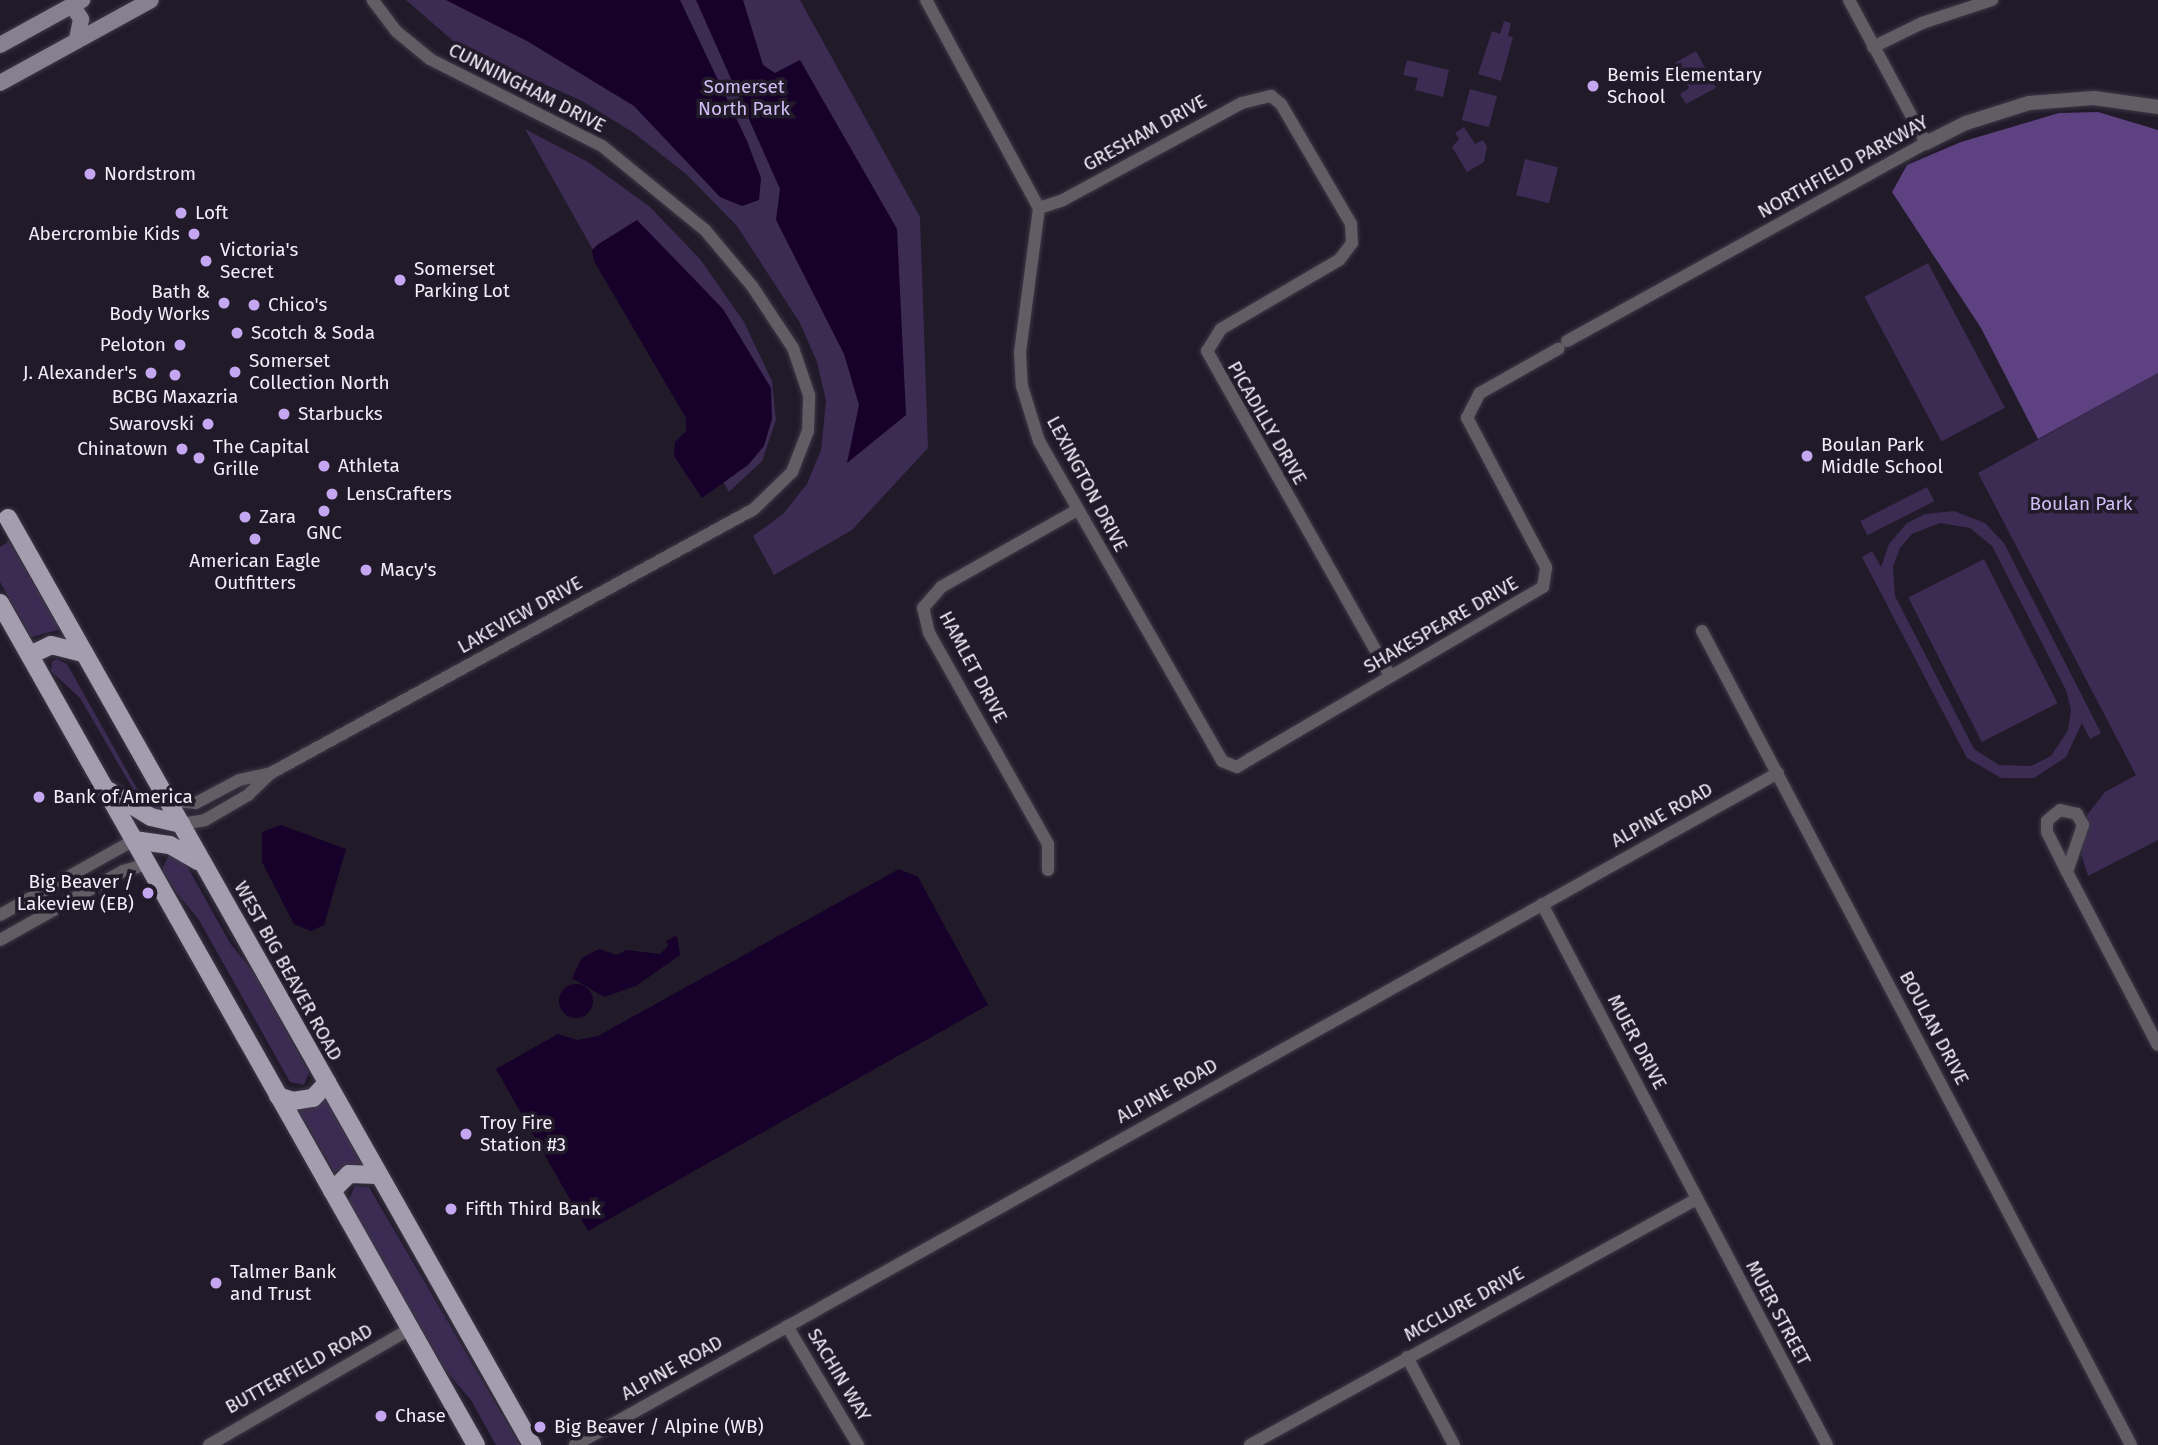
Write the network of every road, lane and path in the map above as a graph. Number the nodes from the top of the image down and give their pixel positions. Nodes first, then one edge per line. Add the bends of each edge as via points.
1 (148, 0) edge
2 (373, 0) edge
3 (926, 0) edge
4 (1849, 0) edge
5 (1992, 0) edge
6 (77, 3) edge
7 (77, 40) junction
8 (0, 45) edge
9 (1873, 47) junction
10 (0, 83) edge
11 (1271, 96) joint
12 (2158, 107) edge
13 (1926, 143) junction
14 (1040, 208) junction
15 (1562, 345) joint
16 (783, 484) joint
17 (1077, 510) junction
18 (5, 519) edge
19 (0, 603) edge
20 (1702, 631) dead end
21 (84, 653) junction
22 (30, 655) junction
23 (1390, 676) junction
24 (1237, 767) joint
25 (271, 773) junction
26 (1779, 773) junction
27 (105, 788) junction
28 (167, 800) junction
29 (181, 824) junction
30 (134, 840) junction
31 (148, 864) junction
32 (204, 865) junction
33 (1048, 870) dead end
34 (2067, 872) dead end
35 (1542, 904) junction
36 (0, 915) edge
37 (0, 940) edge
38 (2158, 1045) edge
39 (327, 1083) junction
40 (278, 1096) junction
41 (379, 1175) junction
42 (332, 1191) junction
43 (1697, 1199) junction
44 (787, 1326) junction
45 (410, 1329) junction
46 (1407, 1357) junction
47 (209, 1445) edge
48 (476, 1445) edge
49 (532, 1445) edge
50 (575, 1445) edge
51 (858, 1445) edge
52 (1250, 1445) edge
53 (1454, 1445) edge
54 (1827, 1445) edge
55 (2131, 1445) edge

1 - 7 main road
2 - 16 street, CUNNINGHAM DRIVE via 396,31 429,60 547,115 618,157 687,213 737,267 793,348 809,395 804,446
3 - 14 street
4 - 9 street
5 - 9 street via 1931,19
6 - 7 main road via 82,25
6 - 8 main road
7 - 10 main road
9 - 13 street
11 - 14 street, GRESHAM DRIVE via 1242,103 1063,200
11 - 23 street, PICADILLY DRIVE via 1286,111 1351,224 1352,243 1339,260 1221,329 1208,351
12 - 13 street, NORTHFIELD PARKWAY via 2094,98 2029,103 1966,123
13 - 15 street, NORTHFIELD PARKWAY
14 - 17 street, LEXINGTON DRIVE via 1021,328 1022,386 1039,441
15 - 23 street, SHAKESPEARE DRIVE via 1480,393 1467,418 1546,567 1546,580 1522,600
16 - 25 street, LAKEVIEW DRIVE via 740,517
17 - 24 street, LEXINGTON DRIVE via 1210,744 1222,761
17 - 33 street, HAMLET DRIVE via 941,587 923,608 929,633 1048,844
18 - 21 main road, WEST BIG BEAVER ROAD
19 - 22 main road
20 - 26 street, BOULAN DRIVE
21 - 22 main road via 51,645
21 - 28 main road, WEST BIG BEAVER ROAD
22 - 27 main road
23 - 24 street, SHAKESPEARE DRIVE
25 - 28 street, LAKEVIEW DRIVE via 239,780 189,804
25 - 29 street, LAKEVIEW DRIVE via 248,795 205,820
26 - 35 street, ALPINE ROAD
26 - 55 street, BOULAN DRIVE
27 - 29 main road via 151,817
27 - 30 main road
28 - 29 main road, WEST BIG BEAVER ROAD
29 - 32 main road, WEST BIG BEAVER ROAD
30 - 31 main road
30 - 32 main road via 170,845
30 - 36 street
31 - 37 street via 123,871
31 - 40 main road
32 - 39 main road, WEST BIG BEAVER ROAD
34 - 38 street
35 - 43 street, MUER DRIVE
35 - 44 street, ALPINE ROAD
39 - 40 main road via 313,1098 293,1101
39 - 41 main road, WEST BIG BEAVER ROAD
40 - 42 main road
41 - 42 main road via 349,1174
41 - 49 main road, WEST BIG BEAVER ROAD
42 - 45 main road
43 - 46 street, MCCLURE DRIVE
43 - 54 street, MUER STREET
44 - 50 street, ALPINE ROAD
44 - 51 street, SACHIN WAY
45 - 47 street, BUTTERFIELD ROAD
45 - 48 main road
46 - 52 street, MCCLURE DRIVE
46 - 53 street

